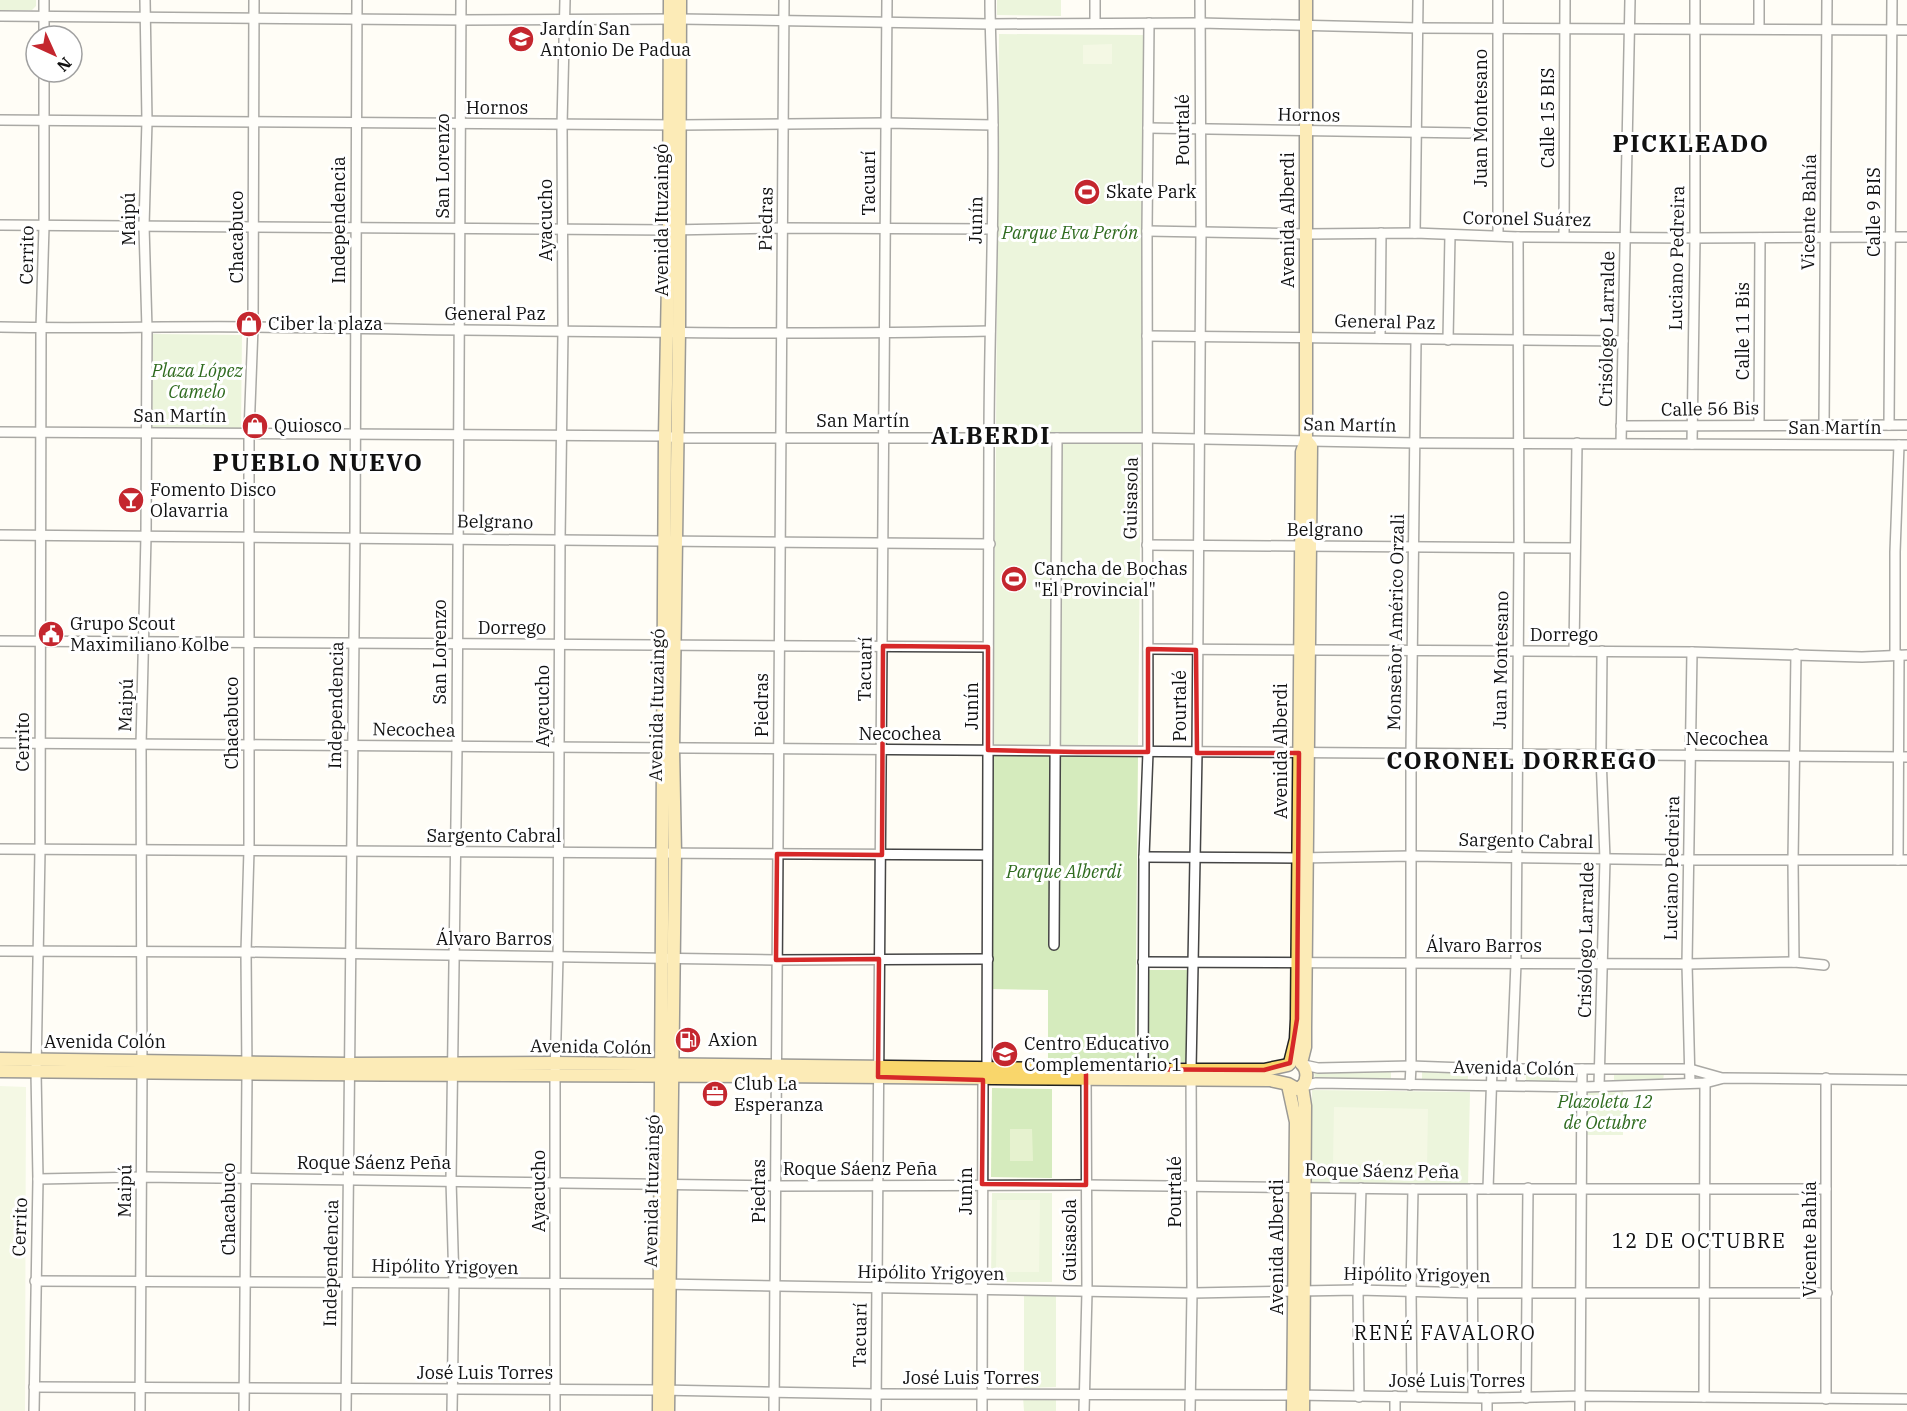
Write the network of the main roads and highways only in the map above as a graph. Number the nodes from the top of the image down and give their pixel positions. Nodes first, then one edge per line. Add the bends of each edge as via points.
1 (670, 0) edge
2 (680, 0) edge
3 (1306, 0) edge
4 (675, 19) junction
5 (0, 1059) edge
6 (1296, 1064) junction
7 (36, 1065) junction
8 (0, 1071) edge
9 (667, 1071) junction
10 (1191, 1076) junction
11 (1288, 1085) junction
12 (1302, 1086) junction
13 (1300, 1186) junction
14 (664, 1390) junction
15 (1298, 1395) junction
16 (659, 1411) edge
17 (668, 1411) edge
18 (1293, 1411) edge
19 (1303, 1411) edge

1 - 4 main road, Avenida Ituzaingó
2 - 4 main road, Avenida Ituzaingó
3 - 6 main road, Avenida Alberdi via 1306,440 1302,452 1305,1047
4 - 9 main road, Avenida Ituzaingó
5 - 7 main road, Avenida Colón
6 - 10 main road, Avenida Colón
6 - 11 main road via 1286,1076
6 - 12 main road via 1306,1074
7 - 8 main road, Avenida Colón
7 - 9 main road, Avenida Colón
9 - 10 main road, Avenida Colón
9 - 14 main road, Avenida Ituzaingó
10 - 11 main road, Avenida Colón via 1270,1080
11 - 12 main road via 1297,1089
11 - 13 main road, Avenida Alberdi via 1296,1122
12 - 13 main road, Avenida Alberdi via 1305,1106
13 - 15 main road, Avenida Alberdi
14 - 16 main road, Avenida Ituzaingó
14 - 17 main road, Avenida Ituzaingó
15 - 18 main road, Avenida Alberdi
15 - 19 main road, Avenida Alberdi

